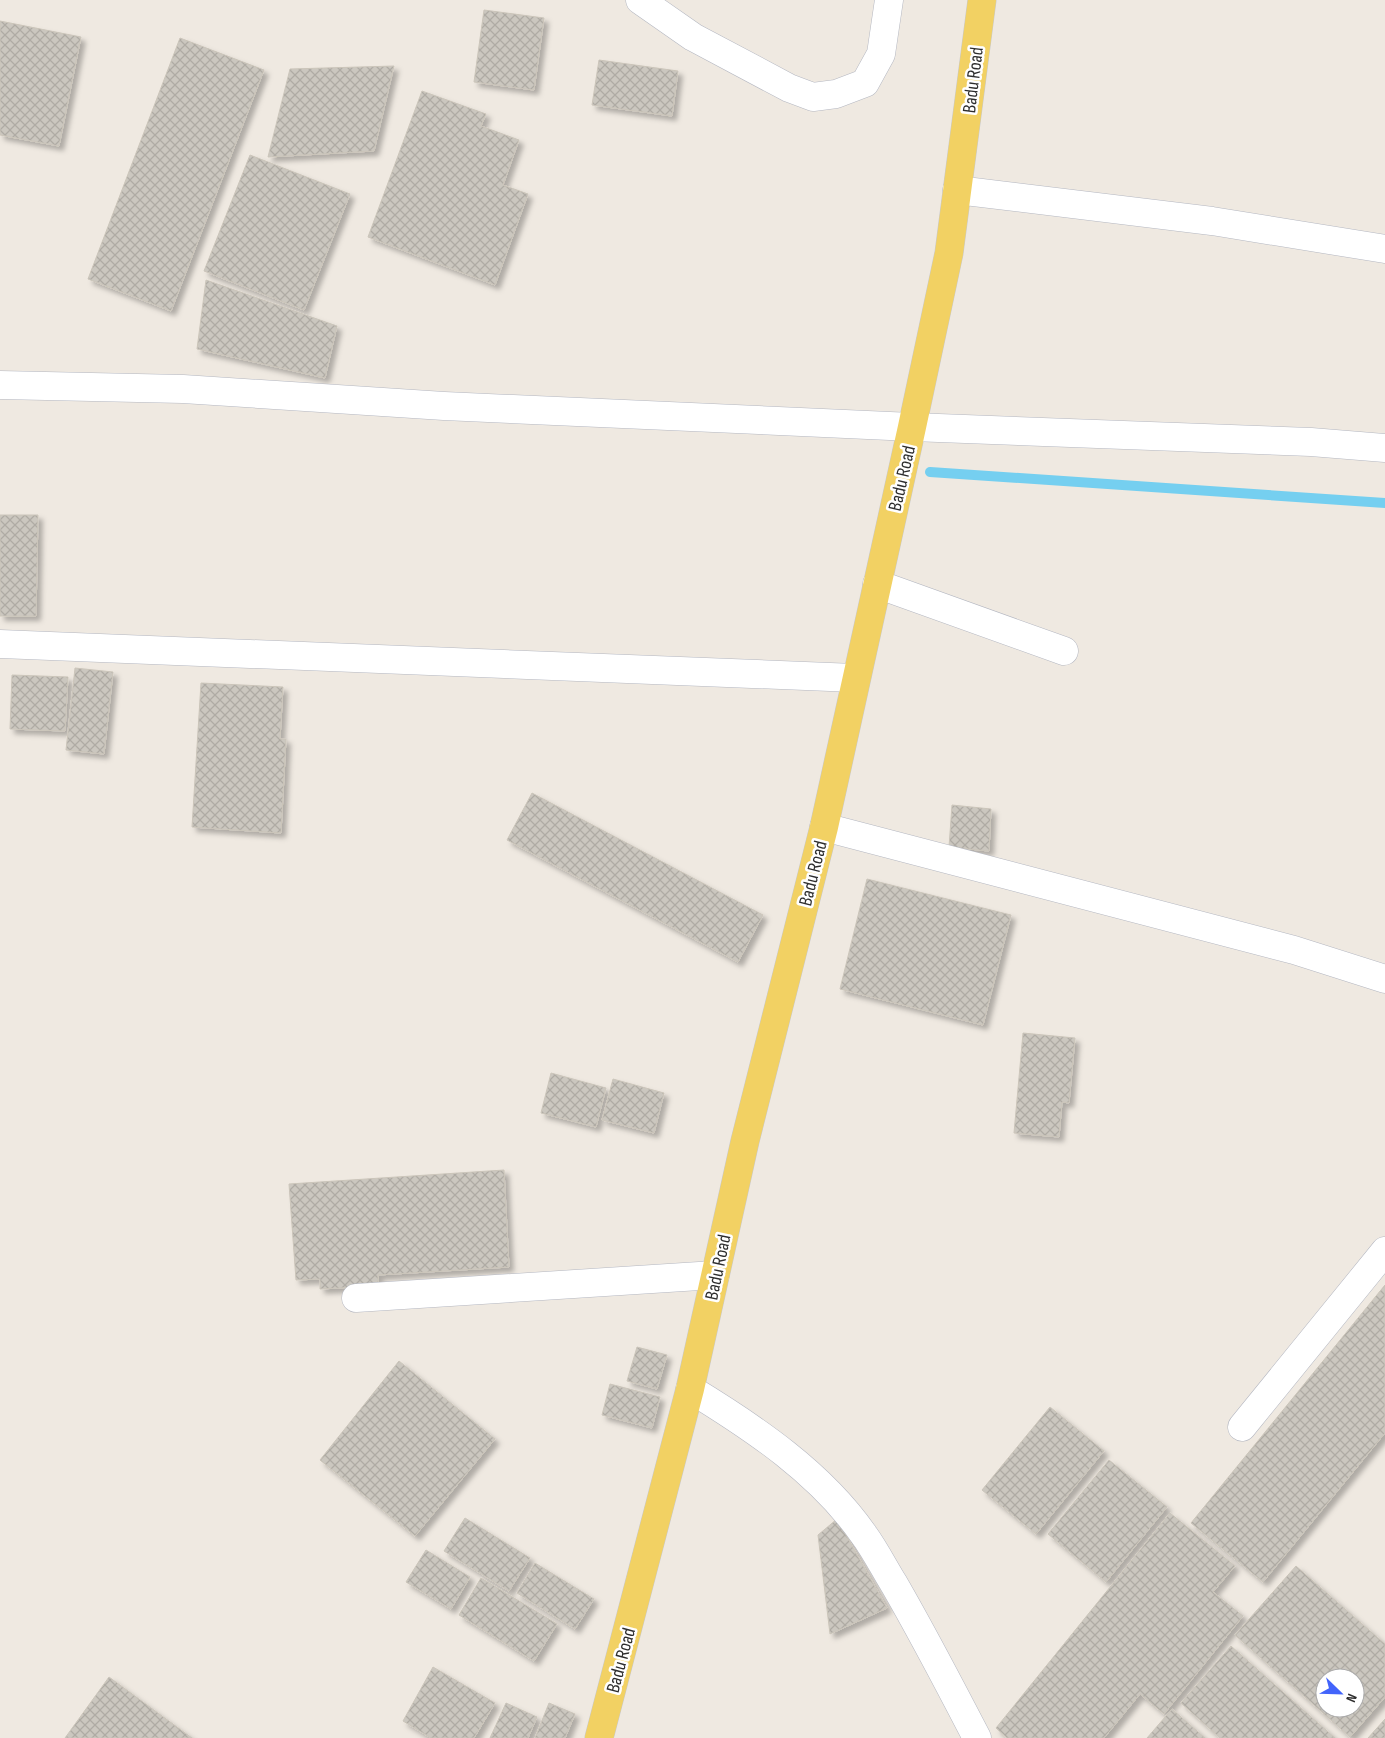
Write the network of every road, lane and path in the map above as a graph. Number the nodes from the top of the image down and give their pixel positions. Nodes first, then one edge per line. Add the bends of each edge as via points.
1 (640, 0) edge
2 (889, 0) edge
3 (982, 0) edge
4 (957, 190) junction
5 (1385, 249) edge
6 (0, 385) edge
7 (912, 427) junction
8 (1385, 448) edge
9 (877, 584) junction
10 (0, 644) edge
11 (1064, 651) dead end
12 (855, 678) junction
13 (824, 827) junction
14 (1385, 979) edge
15 (1385, 1251) edge
16 (715, 1275) junction
17 (356, 1298) dead end
18 (690, 1390) junction
19 (1242, 1427) dead end
20 (600, 1738) edge
21 (977, 1738) edge

1 - 2 street via 693,37 813,97 836,94 865,82 881,54
3 - 4 main road, Badu Road
4 - 5 street via 1212,221
4 - 7 main road, Badu Road via 949,253
6 - 7 street via 182,389 444,406
7 - 8 street via 1311,442
7 - 9 main road, Badu Road
9 - 11 street
9 - 12 main road, Badu Road
10 - 12 street
12 - 13 main road, Badu Road
13 - 14 street via 1294,950
13 - 16 main road, Badu Road via 745,1141
15 - 19 street
16 - 17 street
16 - 18 main road, Badu Road
18 - 20 main road, Badu Road
18 - 21 street via 743,1422 788,1455 864,1534

